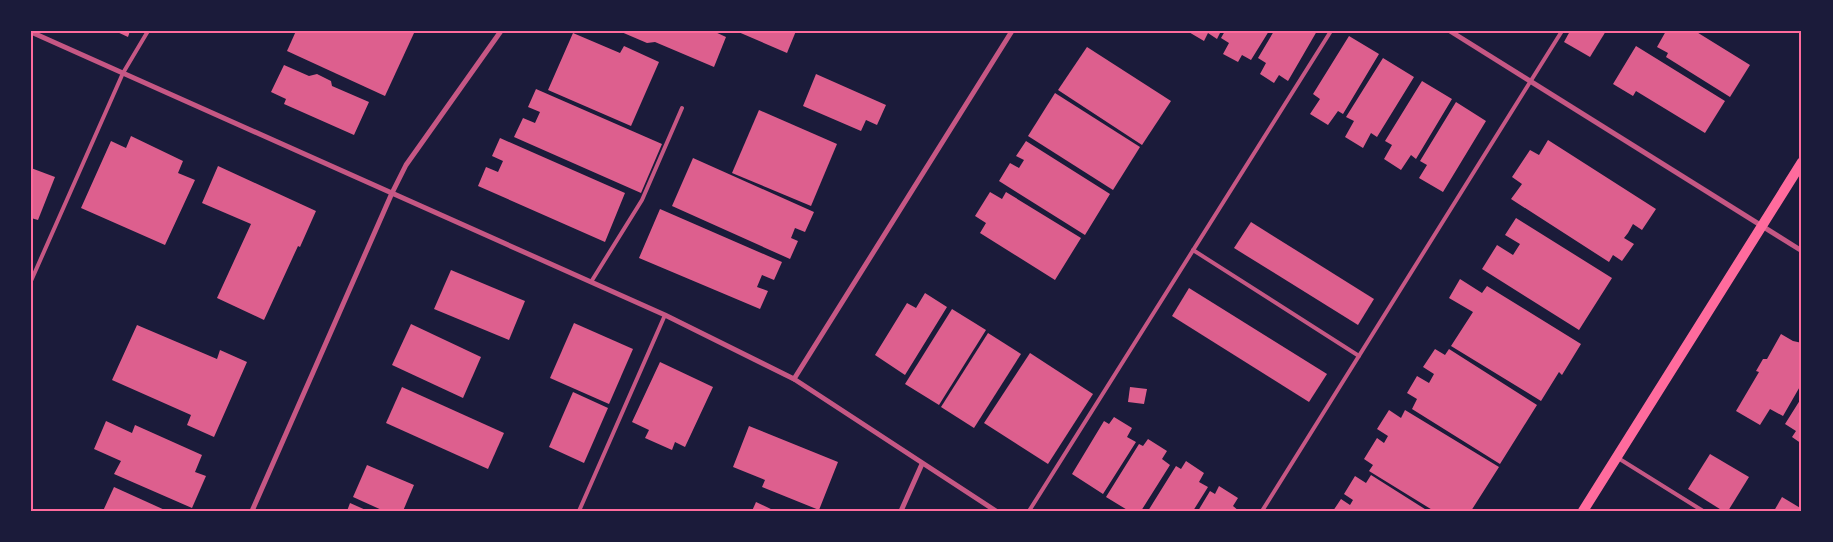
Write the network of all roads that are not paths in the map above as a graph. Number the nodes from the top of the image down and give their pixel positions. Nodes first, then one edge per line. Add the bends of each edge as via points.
1 (148, 31) edge
2 (501, 31) edge
3 (1012, 31) edge
4 (1330, 31) edge
5 (1450, 31) edge
6 (1562, 31) edge
7 (31, 32) edge
8 (123, 73) junction
9 (1530, 82) junction
10 (682, 108) dead end
11 (1802, 162) edge
12 (392, 193) junction
13 (1761, 226) junction
14 (1193, 250) junction
15 (1802, 251) edge
16 (31, 281) edge
17 (591, 282) junction
18 (665, 315) junction
19 (1359, 356) junction
20 (794, 379) junction
21 (1617, 457) junction
22 (922, 464) junction
23 (252, 511) edge
24 (579, 511) edge
25 (901, 511) edge
26 (996, 511) edge
27 (1029, 511) edge
28 (1262, 511) edge
29 (1583, 511) edge
30 (1703, 511) edge

1 - 8 lane
2 - 12 street via 406,165
3 - 20 street
4 - 14 lane
5 - 9 street
6 - 9 lane
7 - 8 street
8 - 12 street
8 - 16 lane
9 - 13 street
9 - 19 lane
10 - 17 lane via 642,200
11 - 13 main road
12 - 17 street
12 - 23 street
13 - 15 street
13 - 21 main road
14 - 19 lane
14 - 27 lane
17 - 18 street
18 - 20 street
18 - 24 lane
19 - 28 lane
20 - 22 street
21 - 29 main road
21 - 30 lane
22 - 25 street
22 - 26 street

